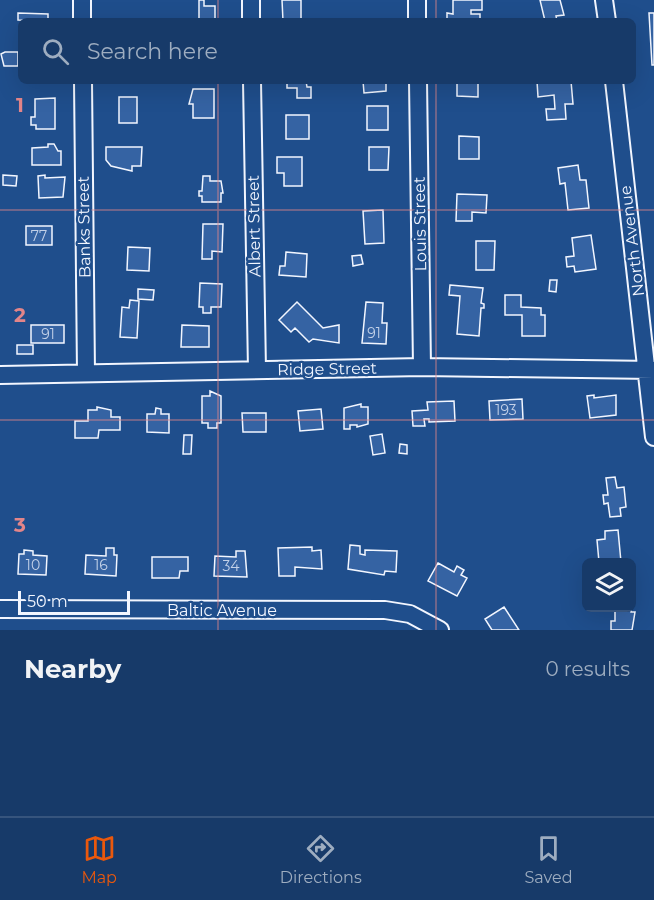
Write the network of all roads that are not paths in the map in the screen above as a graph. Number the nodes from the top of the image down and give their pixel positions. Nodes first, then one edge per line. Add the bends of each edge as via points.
1 (82, 0) edge
2 (251, 0) edge
3 (417, 0) edge
4 (604, 0) edge
5 (82, 18) edge
6 (251, 18) edge
7 (417, 18) edge
8 (607, 18) edge
9 (83, 84) edge
10 (252, 84) edge
11 (418, 84) edge
12 (614, 84) edge
13 (422, 368) junction
14 (257, 370) junction
15 (650, 370) edge
16 (86, 373) junction
17 (0, 375) edge
18 (654, 437) edge
19 (0, 609) edge
20 (440, 630) edge

1 - 5 street
2 - 6 street
3 - 7 street
4 - 8 street
9 - 16 street, Banks Street
10 - 14 street, Albert Street
11 - 13 street, Louis Street
12 - 15 street, North Avenue
13 - 14 street, Ridge Street
13 - 15 street, Ridge Street
14 - 16 street, Ridge Street
15 - 18 street, North Avenue
16 - 17 street, Ridge Street
19 - 20 street, Baltic Avenue via 385,610 410,614

